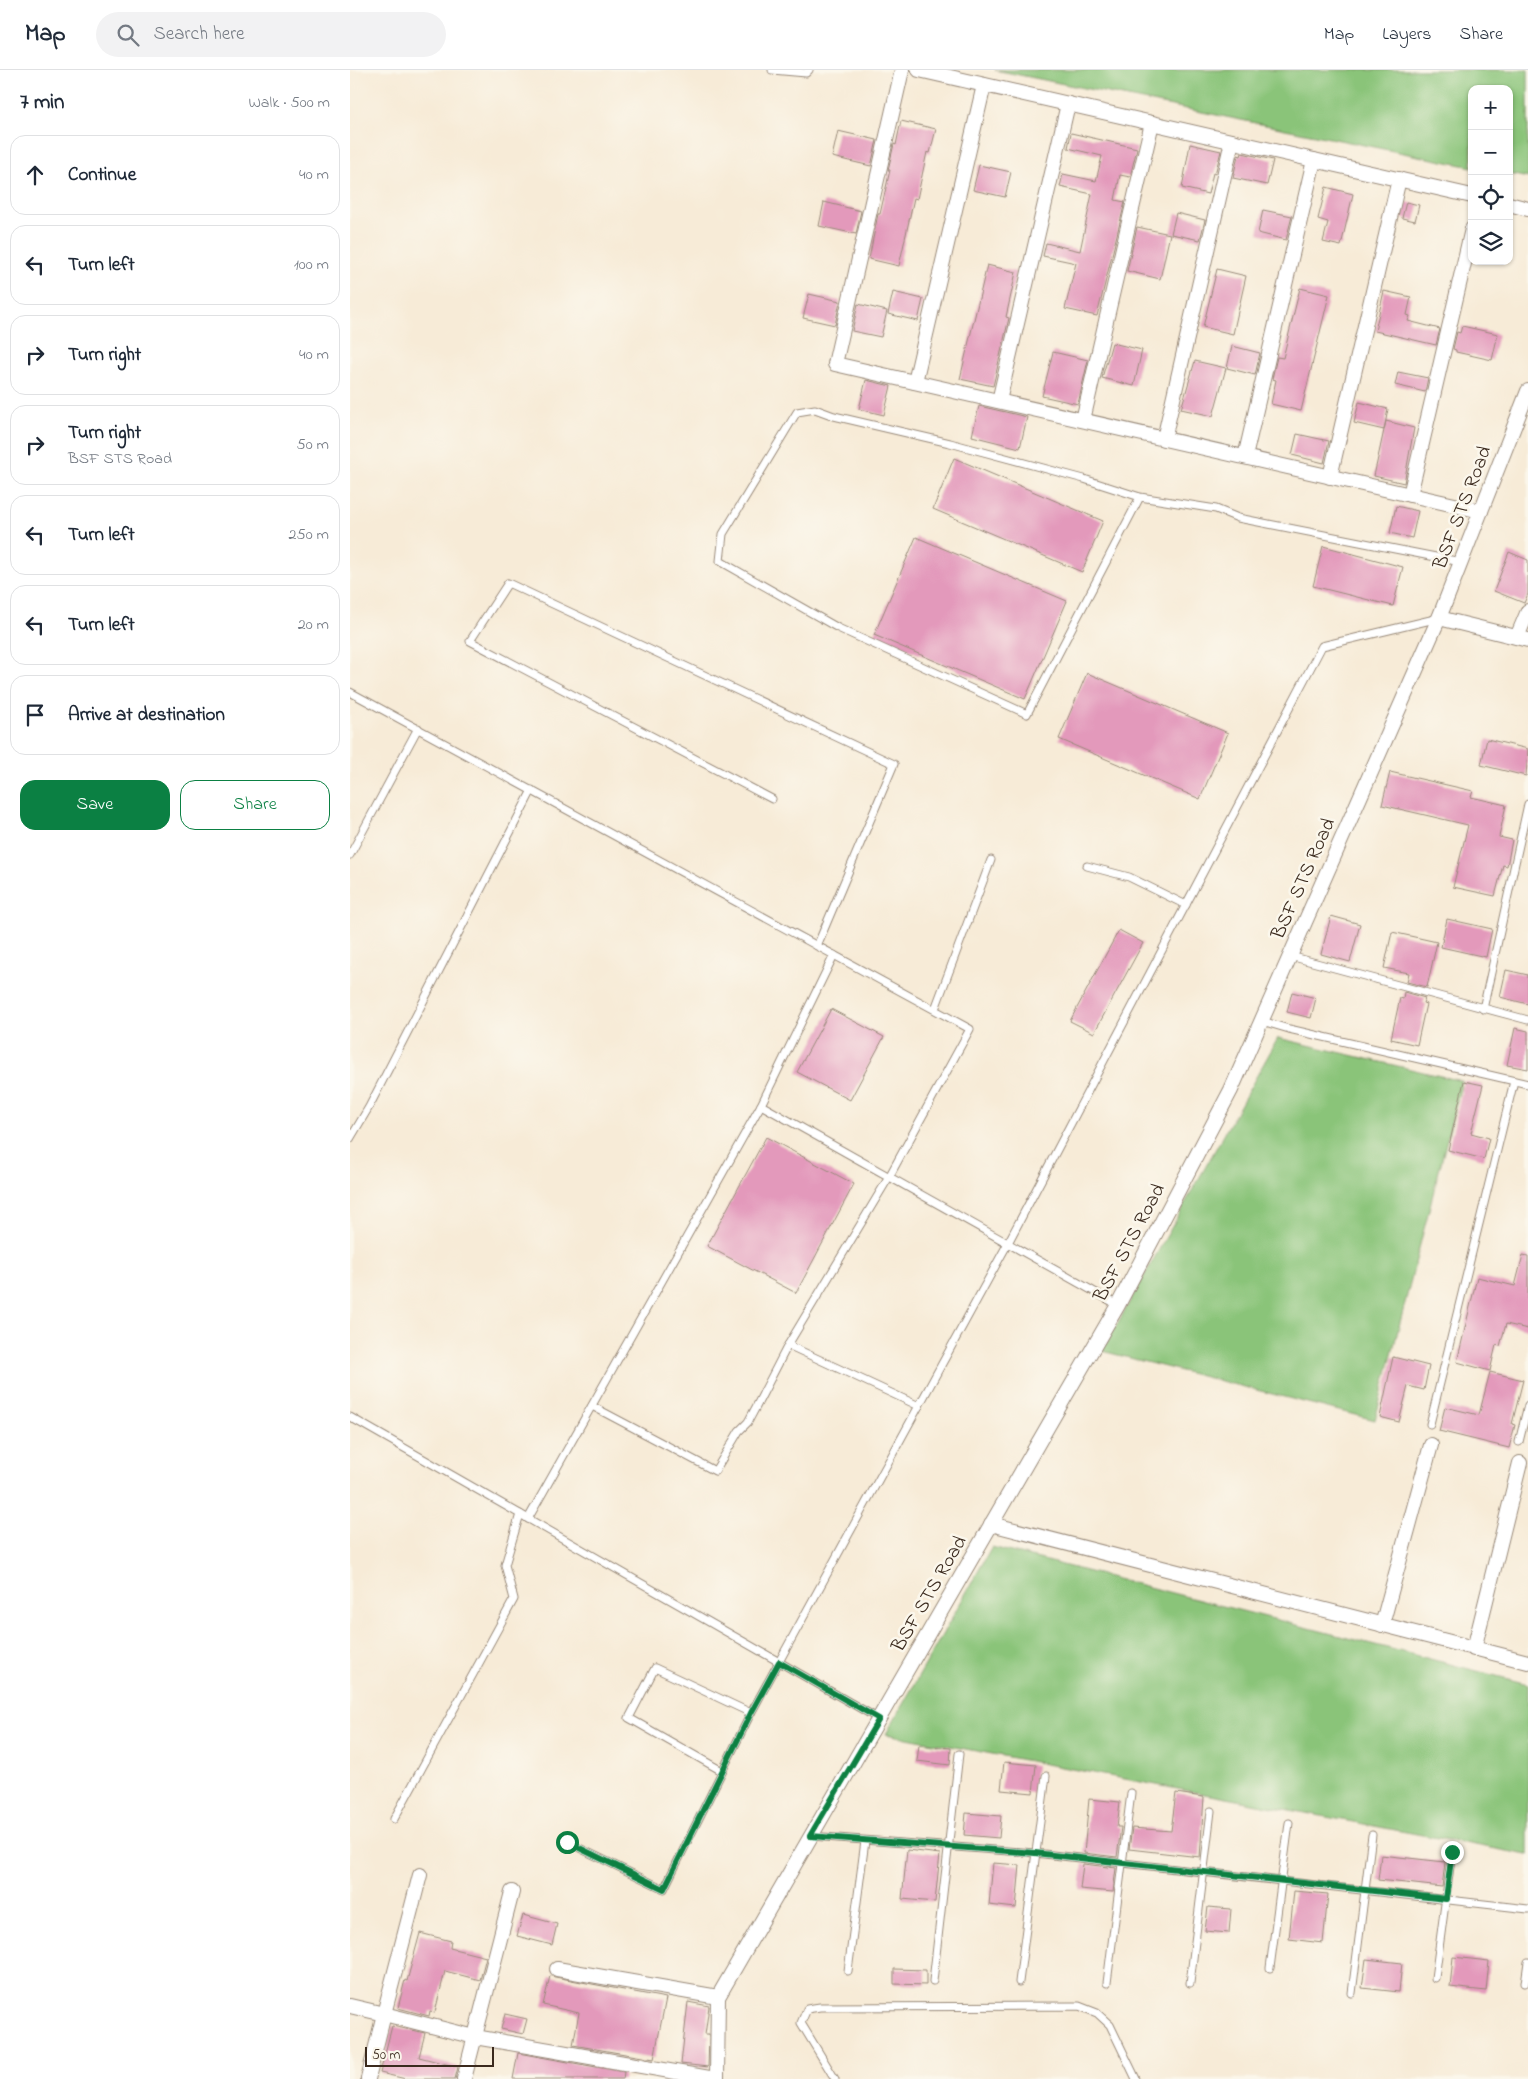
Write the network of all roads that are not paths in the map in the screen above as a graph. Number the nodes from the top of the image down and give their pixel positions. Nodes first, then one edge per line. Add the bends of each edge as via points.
1 (772, 70) edge
2 (809, 70) edge
3 (902, 70) edge
4 (919, 70) edge
5 (984, 85) junction
6 (1068, 104) junction
7 (1152, 123) junction
8 (1232, 141) junction
9 (1314, 160) junction
10 (1399, 179) junction
11 (1468, 195) edge
12 (1513, 205) edge
13 (1528, 209) edge
14 (1468, 246) edge
15 (915, 382) junction
16 (1528, 391) edge
17 (999, 401) junction
18 (1083, 420) junction
19 (1164, 439) junction
20 (1246, 457) junction
21 (1330, 477) junction
22 (1410, 495) junction
23 (1140, 497) junction
24 (1481, 511) junction
25 (1461, 562) junction
26 (1528, 611) edge
27 (1439, 618) junction
28 (1522, 638) edge
29 (350, 692) edge
30 (418, 728) junction
31 (532, 790) junction
32 (772, 799) dead end
33 (1528, 804) edge
34 (350, 855) edge
35 (991, 860) dead end
36 (1087, 866) dead end
37 (1186, 905) junction
38 (817, 946) junction
39 (834, 955) junction
40 (1290, 956) junction
41 (1483, 1009) junction
42 (934, 1010) junction
43 (1528, 1020) edge
44 (1262, 1021) junction
45 (1514, 1080) junction
46 (1528, 1084) edge
47 (761, 1105) junction
48 (350, 1139) edge
49 (889, 1177) junction
50 (1008, 1243) junction
51 (1118, 1305) junction
52 (788, 1345) junction
53 (1528, 1405) edge
54 (592, 1406) junction
55 (919, 1406) junction
56 (350, 1417) edge
57 (1430, 1424) dead end
58 (1519, 1442) dead end
59 (1430, 1445) dead end
60 (1520, 1463) dead end
61 (520, 1514) junction
62 (528, 1519) junction
63 (991, 1524) junction
64 (1382, 1625) junction
65 (1474, 1649) junction
66 (779, 1662) junction
67 (1528, 1662) edge
68 (751, 1713) junction
69 (879, 1719) junction
70 (959, 1754) dead end
71 (722, 1771) junction
72 (1046, 1776) dead end
73 (1131, 1793) dead end
74 (1211, 1811) dead end
75 (394, 1818) dead end
76 (1288, 1823) dead end
77 (1372, 1835) dead end
78 (810, 1836) junction
79 (866, 1841) junction
80 (567, 1842) dead end
81 (947, 1846) junction
82 (1452, 1852) dead end
83 (1035, 1853) junction
84 (1123, 1862) junction
85 (1203, 1872) junction
86 (420, 1875) dead end
87 (1282, 1880) junction
88 (1366, 1889) junction
89 (512, 1892) dead end
90 (1446, 1899) junction
91 (1528, 1909) edge
92 (1528, 1962) edge
93 (1270, 1968) dead end
94 (557, 1969) dead end
95 (848, 1971) dead end
96 (1435, 1978) dead end
97 (933, 1981) dead end
98 (1019, 1982) dead end
99 (1190, 1982) dead end
100 (1107, 1983) dead end
101 (1525, 1983) dead end
102 (1352, 1993) dead end
103 (718, 1996) junction
104 (350, 2006) edge
105 (384, 2014) junction
106 (475, 2037) junction
107 (368, 2079) edge
108 (464, 2079) edge
109 (716, 2079) edge
110 (836, 2079) edge
111 (1136, 2079) edge

1 - 2 lane via 806,74
3 - 15 street via 835,364
4 - 5 street
5 - 6 street
5 - 15 street
6 - 7 street
6 - 17 street
7 - 8 street
7 - 18 street
8 - 9 street
8 - 19 street
9 - 10 street
9 - 20 street
10 - 11 street
10 - 21 street
12 - 13 street
14 - 22 street
15 - 17 street
16 - 24 street, BSF STS Road
17 - 18 street
18 - 19 street
19 - 20 street
20 - 21 street
21 - 22 street
22 - 24 street
23 - 23 lane via 1026,714 838,628 720,561 724,534 797,412 815,409 1084,479
23 - 25 lane via 1216,509 1238,518
24 - 25 street, BSF STS Road
25 - 27 street, BSF STS Road
26 - 28 street
27 - 28 street
27 - 37 lane via 1322,646
27 - 40 street, BSF STS Road
29 - 30 lane
30 - 31 lane
30 - 34 lane
31 - 38 lane
31 - 48 lane
32 - 38 lane via 470,641 508,583 894,764
33 - 41 lane
35 - 42 lane
36 - 37 lane via 1129,877
37 - 50 lane
38 - 39 lane
39 - 42 lane
39 - 47 lane
40 - 41 lane
40 - 44 street, BSF STS Road
41 - 43 lane
42 - 49 lane via 970,1029
44 - 45 lane via 1288,1030
44 - 51 street, BSF STS Road via 1231,1090
45 - 46 lane
45 - 57 lane
47 - 49 lane
47 - 54 lane
49 - 50 lane
49 - 52 lane
50 - 51 lane
50 - 55 lane
51 - 63 street, BSF STS Road
52 - 54 lane via 748,1422 738,1431 714,1471
52 - 55 lane
53 - 58 lane
54 - 62 lane
55 - 66 lane
56 - 61 lane
59 - 64 street
60 - 65 street
61 - 62 lane
61 - 75 lane via 505,1565 514,1599
62 - 66 lane
63 - 64 street
63 - 69 street, BSF STS Road
64 - 65 street
65 - 67 street
66 - 68 lane
66 - 69 lane
68 - 71 lane
68 - 71 lane via 655,1668 629,1718
69 - 78 street, BSF STS Road
70 - 81 lane
71 - 80 lane via 664,1889
72 - 83 lane
73 - 84 lane
74 - 85 lane
76 - 87 lane
77 - 88 lane
78 - 79 lane
78 - 103 street, BSF STS Road
79 - 81 lane
79 - 95 lane
81 - 83 lane
81 - 97 lane
82 - 90 lane
83 - 84 lane
83 - 98 lane
84 - 85 lane
84 - 100 lane
85 - 87 lane
85 - 99 lane
86 - 105 street
87 - 88 lane
87 - 93 lane
88 - 90 lane
88 - 102 lane
89 - 106 street
90 - 91 lane
90 - 96 lane
92 - 101 lane
94 - 103 street
103 - 109 street, BSF STS Road
104 - 105 street
105 - 106 street
105 - 107 street
106 - 108 street
106 - 109 street
110 - 111 lane via 801,2023 807,2009 1078,2006 1097,2013 1110,2025

